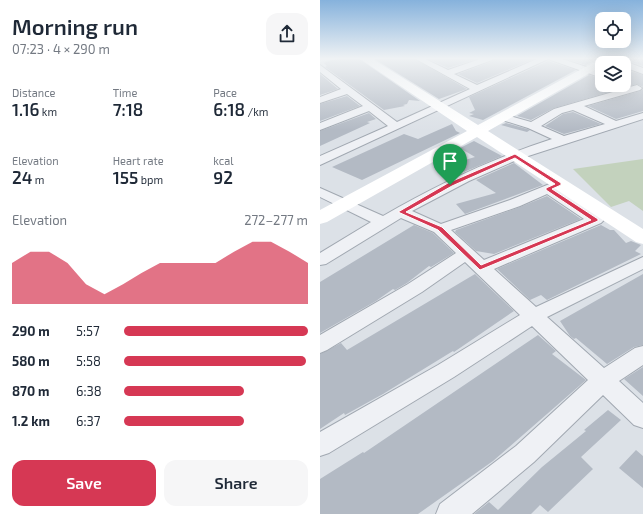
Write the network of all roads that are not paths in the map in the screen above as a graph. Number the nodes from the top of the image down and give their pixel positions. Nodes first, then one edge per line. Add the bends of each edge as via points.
1 (334, 82) edge
2 (401, 82) edge
3 (464, 82) edge
4 (492, 82) edge
5 (565, 82) edge
6 (477, 89) junction
7 (640, 89) edge
8 (348, 90) junction
9 (320, 100) edge
10 (438, 106) junction
11 (574, 106) junction
12 (370, 107) junction
13 (643, 116) edge
14 (503, 117) junction
15 (615, 124) junction
16 (395, 126) junction
17 (532, 126) junction
18 (320, 127) edge
19 (478, 130) junction
20 (564, 140) junction
21 (515, 156) junction
22 (320, 161) edge
23 (553, 186) junction
24 (320, 192) edge
25 (346, 204) junction
26 (401, 212) junction
27 (320, 218) edge
28 (383, 222) junction
29 (440, 228) junction
30 (643, 238) edge
31 (466, 254) junction
32 (320, 260) edge
33 (643, 262) edge
34 (480, 268) junction
35 (533, 316) junction
36 (320, 345) edge
37 (643, 354) edge
38 (602, 381) junction
39 (643, 418) edge
40 (320, 445) edge
41 (450, 514) edge

1 - 8 street
2 - 10 street
3 - 6 street
4 - 6 street
5 - 14 street
6 - 10 street
7 - 11 street
8 - 9 street
8 - 12 street
10 - 16 street
10 - 19 street
11 - 15 street
11 - 17 street via 558,111
12 - 16 street
12 - 18 street
13 - 15 street
14 - 17 street
14 - 19 street
15 - 20 street
16 - 22 street
17 - 20 street
19 - 21 street
19 - 25 street
20 - 21 street
21 - 23 street
21 - 26 street via 450,185
23 - 29 street via 515,203
23 - 30 street
23 - 34 street via 596,220
24 - 25 street
25 - 27 street
25 - 28 street
26 - 28 street
26 - 29 street
28 - 32 street
29 - 31 street
31 - 34 street
31 - 36 street
33 - 35 street
34 - 35 street
35 - 38 street
35 - 40 street
37 - 38 street
38 - 39 street
38 - 41 street via 524,454

